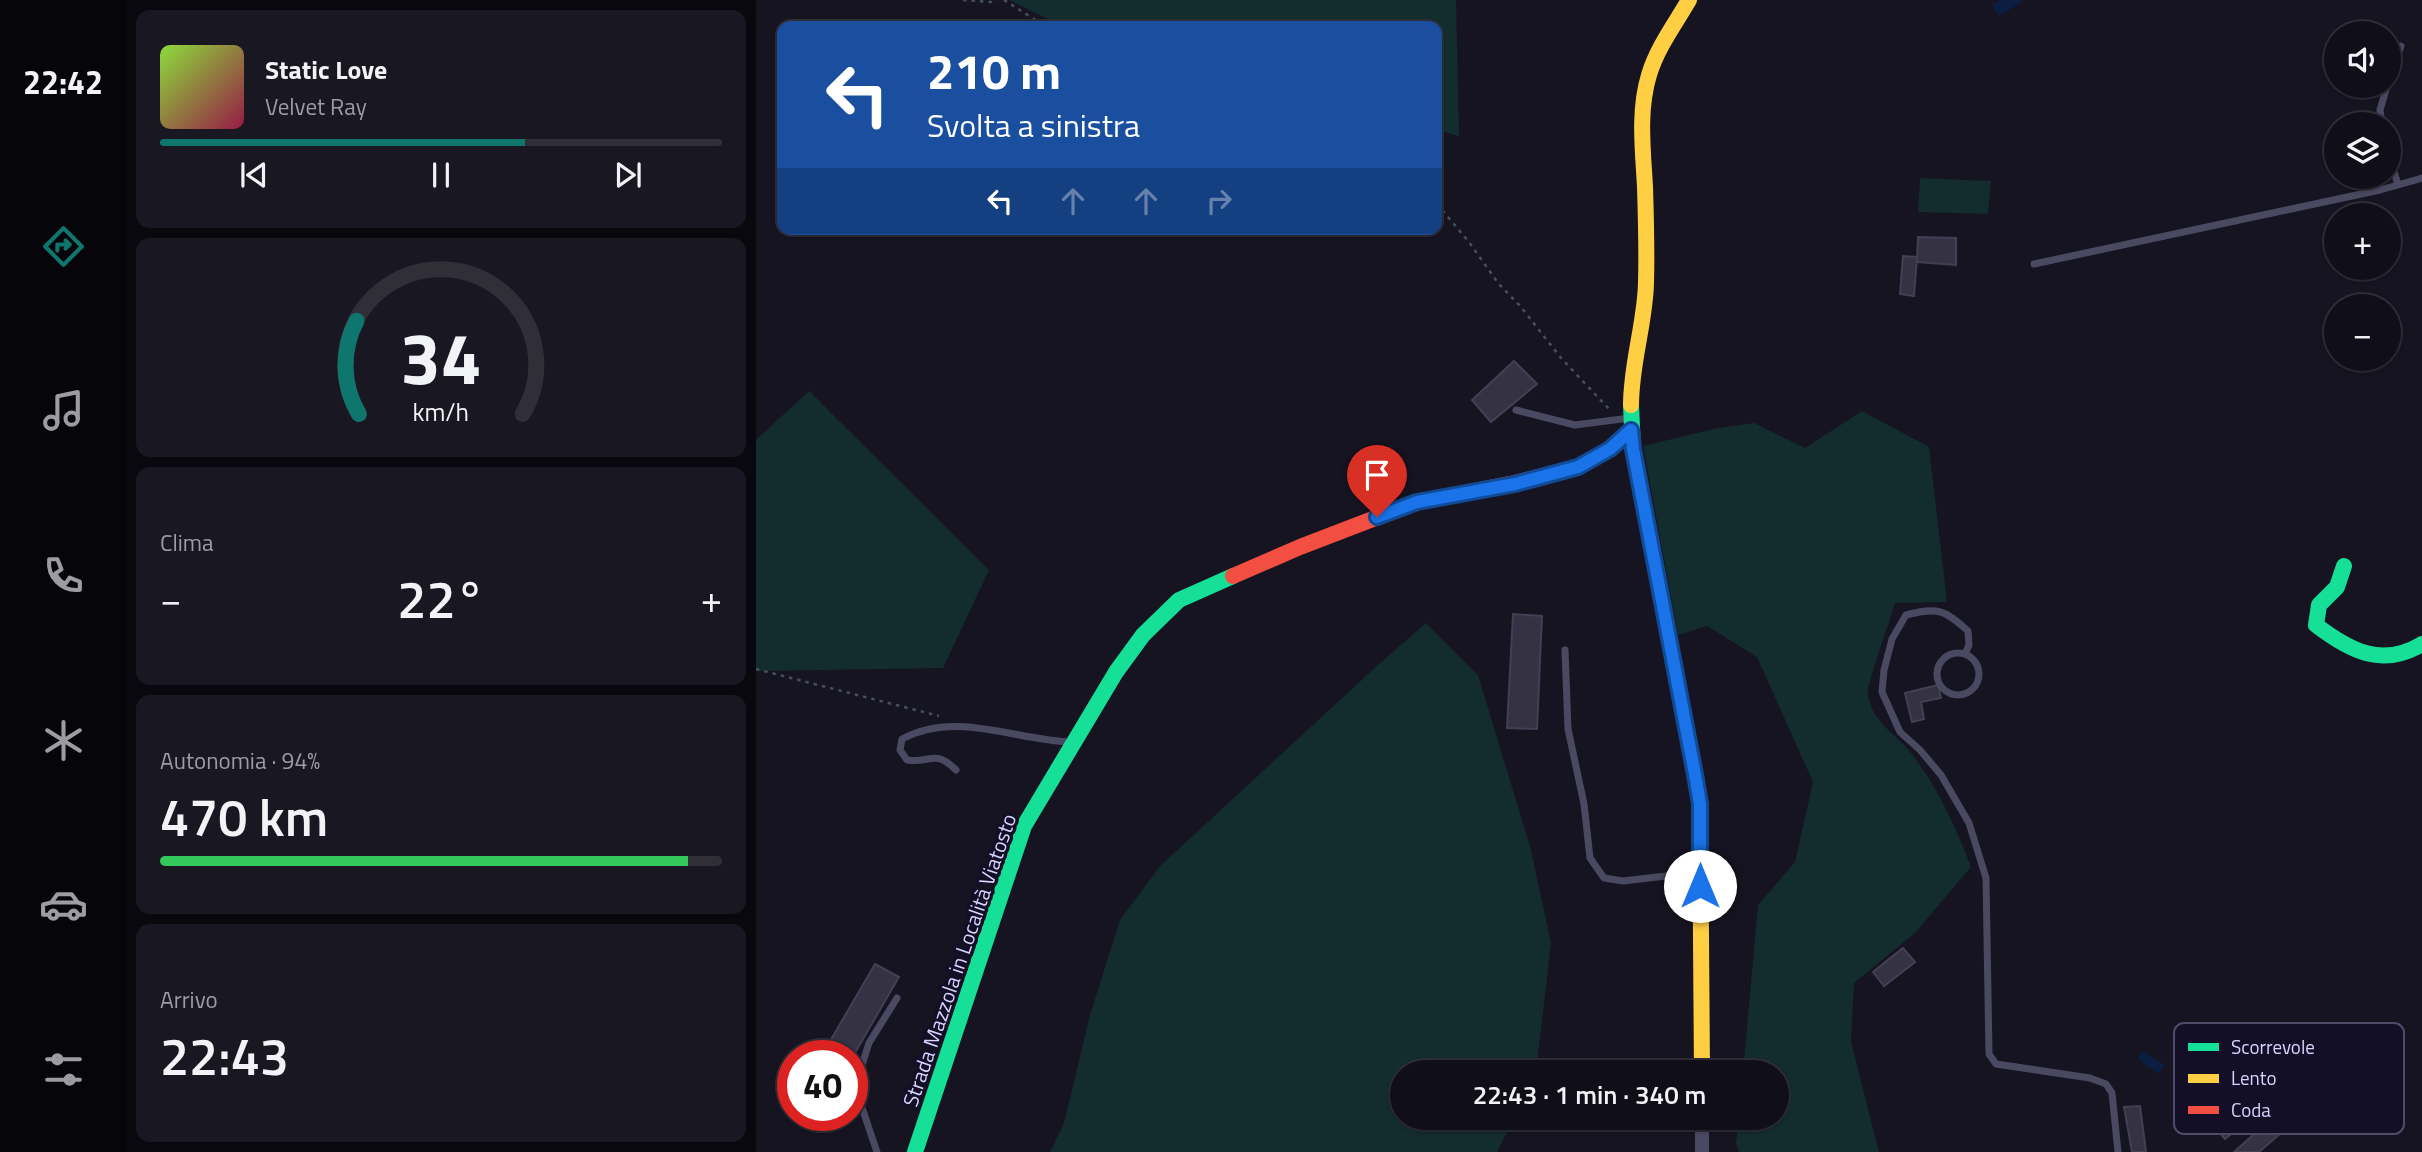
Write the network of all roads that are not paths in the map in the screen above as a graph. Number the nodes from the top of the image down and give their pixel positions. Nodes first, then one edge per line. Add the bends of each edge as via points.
1 (1689, 0) edge
2 (2422, 178) edge
3 (2401, 184) edge
4 (2380, 189) edge
5 (2034, 264) dead end
6 (1516, 410) dead end
7 (1628, 422) junction
8 (2344, 566) dead end
9 (2422, 644) edge
10 (1565, 650) dead end
11 (1965, 654) junction
12 (1074, 742) junction
13 (956, 770) dead end
14 (1700, 872) junction
15 (897, 998) dead end
16 (1702, 1060) edge
17 (1702, 1130) edge
18 (877, 1152) edge
19 (915, 1152) edge
20 (1702, 1152) edge
21 (2118, 1152) edge

1 - 7 street via 1659,51 1644,100 1646,287
2 - 3 lane
4 - 5 lane
6 - 7 lane via 1575,425
7 - 12 street, Strada Mazzola in Località Viatosto via 1610,449 1578,467 1417,502 1179,600 1143,635
7 - 14 street via 1700,804
8 - 9 street via 2337,587 2319,605 2316,625 2335,641 2377,657 2400,655
10 - 14 lane via 1567,729 1591,858 1604,878 1623,881
11 - 11 lane via 1976,663 1979,678 1972,691 1958,696 1944,691 1936,678 1939,664 1950,654
11 - 21 lane via 1968,631 1950,615 1928,609 1906,615 1892,639 1882,692 1900,732 1941,775 1969,823 1986,878 1989,1054 1996,1064 2106,1084 2112,1093
12 - 13 lane via 954,726 902,739 900,750 907,761 937,758
12 - 19 street, Strada Mazzola in Località Viatosto via 1024,826
14 - 16 street
15 - 18 lane via 869,1043 855,1087
17 - 20 street

